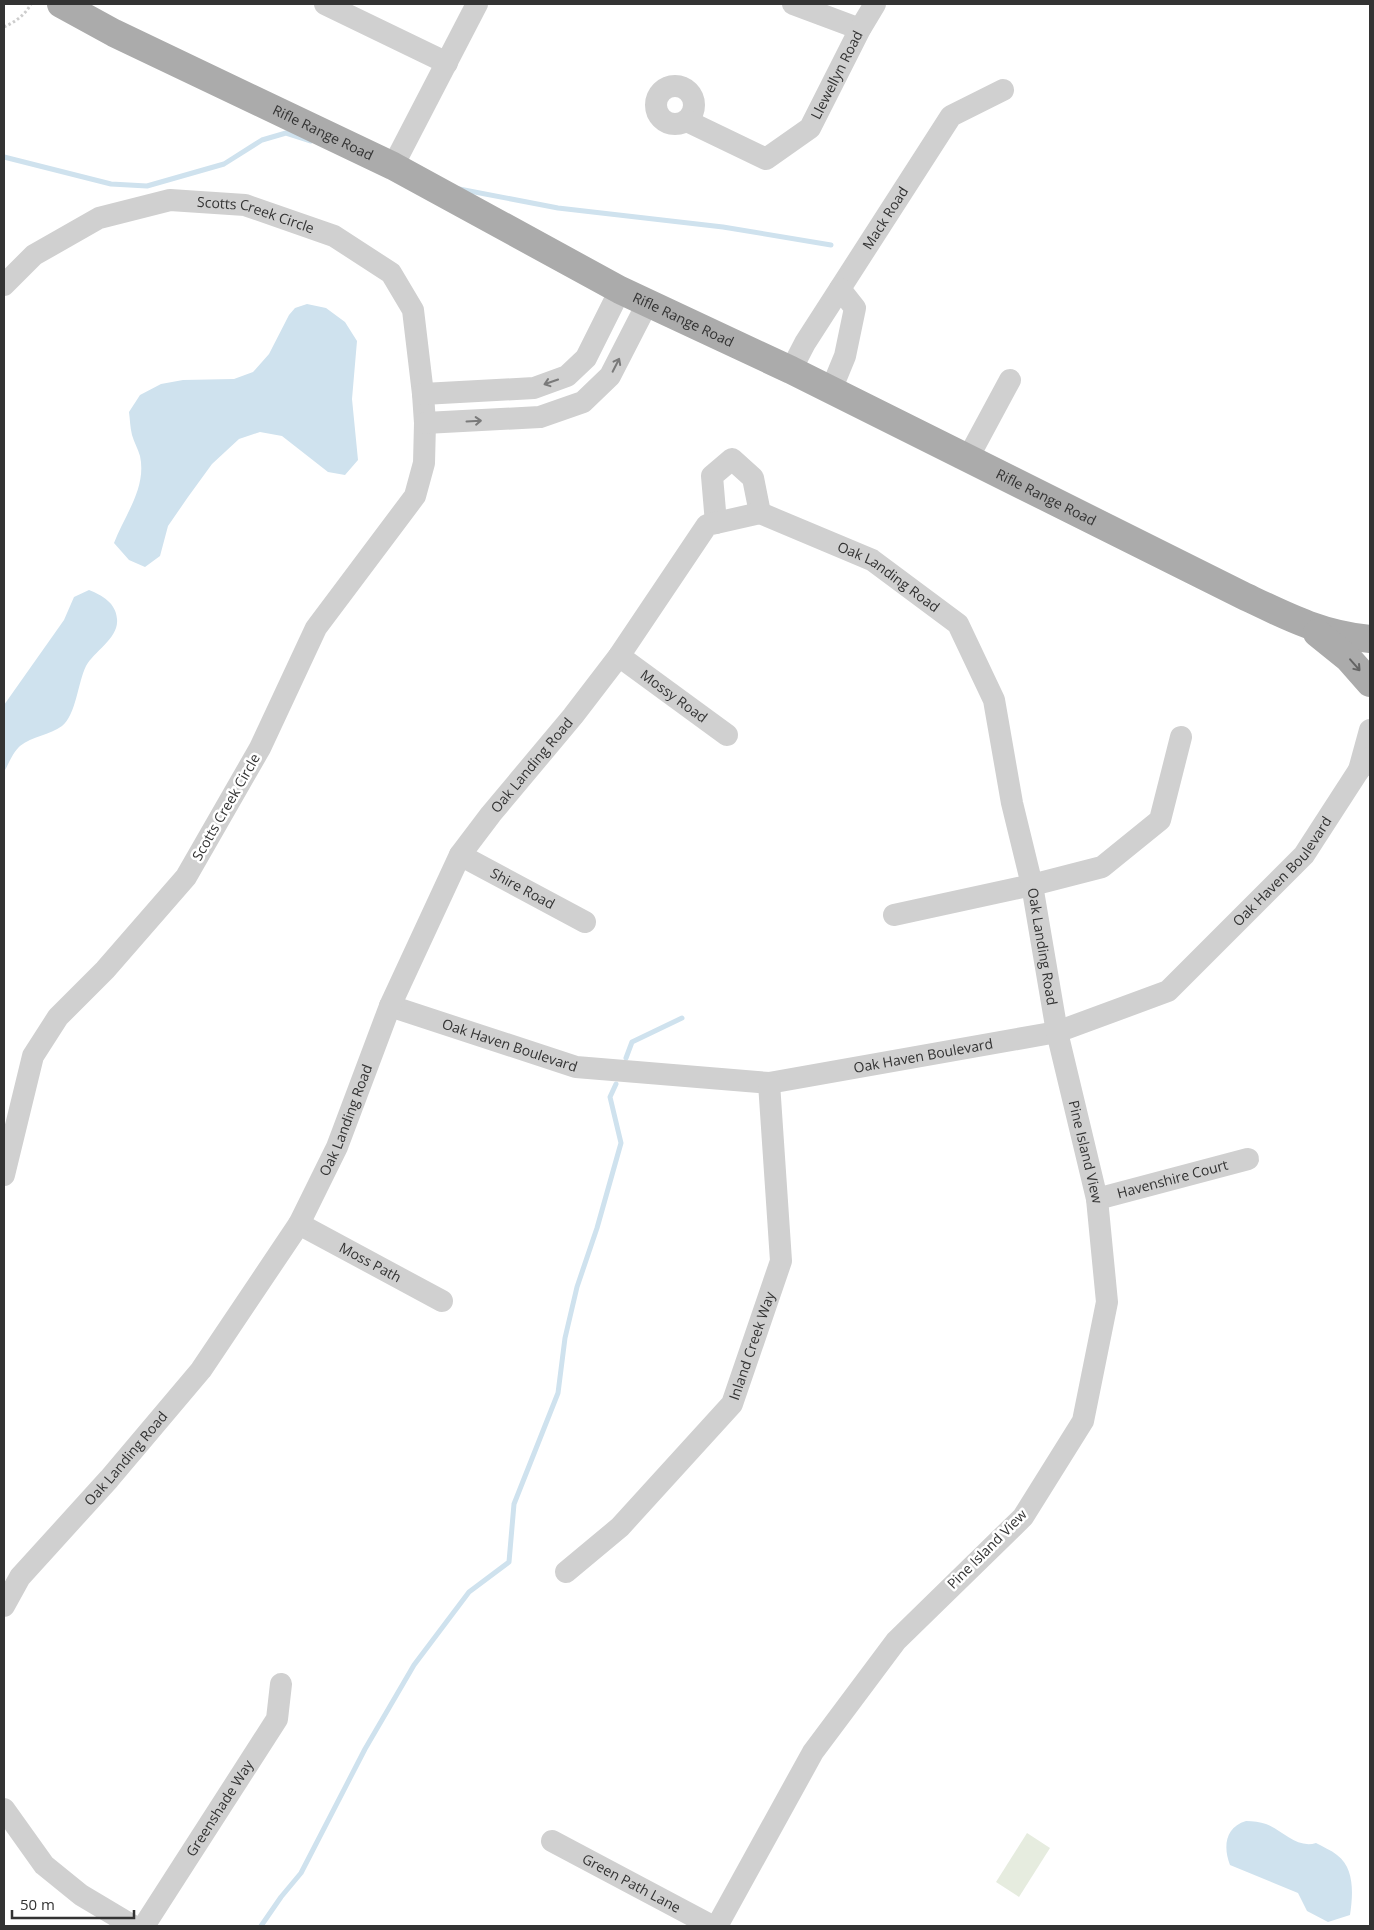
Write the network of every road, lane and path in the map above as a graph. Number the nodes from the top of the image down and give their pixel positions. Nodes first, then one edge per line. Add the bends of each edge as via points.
1 (31, 4) edge
2 (60, 4) edge
3 (325, 4) edge
4 (478, 4) edge
5 (793, 4) edge
6 (876, 4) edge
7 (4, 27) edge
8 (860, 29) junction
9 (447, 63) junction
10 (1003, 90) dead end
11 (687, 121) dead end
12 (393, 166) junction
13 (4, 285) edge
14 (840, 288) junction
15 (620, 290) junction
16 (648, 302) junction
17 (791, 370) junction
18 (1010, 380) dead end
19 (831, 390) junction
20 (423, 394) junction
21 (425, 423) junction
22 (968, 458) junction
23 (760, 513) junction
24 (716, 523) junction
25 (1310, 627) junction
26 (1370, 639) edge
27 (619, 656) junction
28 (1370, 683) edge
29 (1370, 730) edge
30 (727, 734) dead end
31 (1182, 737) dead end
32 (1364, 764) edge
33 (460, 855) junction
34 (1032, 885) junction
35 (894, 915) dead end
36 (585, 922) dead end
37 (390, 1006) junction
38 (1057, 1032) junction
39 (769, 1083) junction
40 (1248, 1159) dead end
41 (4, 1175) edge
42 (1097, 1200) junction
43 (299, 1224) junction
44 (442, 1301) dead end
45 (566, 1572) dead end
46 (4, 1606) edge
47 (281, 1684) dead end
48 (4, 1809) edge
49 (552, 1841) dead end
50 (133, 1926) edge
51 (144, 1926) edge
52 (712, 1926) edge
53 (717, 1926) edge

1 - 7 path via 14,22
2 - 12 main road, Rifle Range Road
3 - 9 street
4 - 9 street
5 - 8 street
6 - 8 street, Llewellyn Road
8 - 11 street, Llewellyn Road via 810,128 766,159
9 - 12 street
10 - 14 street, Mack Road via 951,116
12 - 15 main road, Rifle Range Road
13 - 20 street, Scotts Creek Circle via 34,256 99,218 170,200 246,204 334,236 391,273 413,310
14 - 17 street, Mack Road
14 - 19 street via 856,308 845,356
15 - 16 main road, Rifle Range Road
15 -> 20 street via 586,358 567,376 534,388
16 - 17 main road, Rifle Range Road
21 -> 16 street via 540,417 583,402 610,376
17 - 19 main road, Rifle Range Road
18 - 22 street
19 - 22 main road, Rifle Range Road
20 - 21 street, Scotts Creek Circle
21 - 41 street, Scotts Creek Circle via 424,463 415,496 316,628 260,748 186,877 106,970 58,1018 33,1056
22 - 25 main road, Rifle Range Road
23 - 24 street, Oak Landing Road
23 - 24 street via 754,478 732,459 712,476
23 - 34 street, Oak Landing Road via 872,560 958,624 994,700 1012,803
24 - 27 street, Oak Landing Road via 708,525
25 - 26 main road, Rifle Range Road
25 -> 28 main road, Rifle Range Road via 1348,658
27 - 30 street, Mossy Road
27 - 33 street, Oak Landing Road
29 - 32 street, Oak Haven Boulevard
31 - 34 street via 1160,820 1102,867
32 - 38 street, Oak Haven Boulevard via 1304,855 1168,991
33 - 36 street, Shire Road
33 - 37 street, Oak Landing Road
34 - 35 street
34 - 38 street, Oak Landing Road
37 - 39 street, Oak Haven Boulevard via 576,1067
37 - 43 street, Oak Landing Road via 338,1147
38 - 39 street, Oak Haven Boulevard
38 - 42 street, Pine Island View
39 - 45 street, Inland Creek Way via 781,1261 732,1404 620,1527
40 - 42 street, Havenshire Court
42 - 53 street, Pine Island View via 1107,1302 1083,1421 1023,1517 896,1641 813,1752
43 - 44 street, Moss Path
43 - 46 street, Oak Landing Road via 201,1370 20,1577
47 - 51 street, Greenshade Way via 277,1720
48 - 50 street via 44,1865 81,1895
49 - 52 street, Green Path Lane

